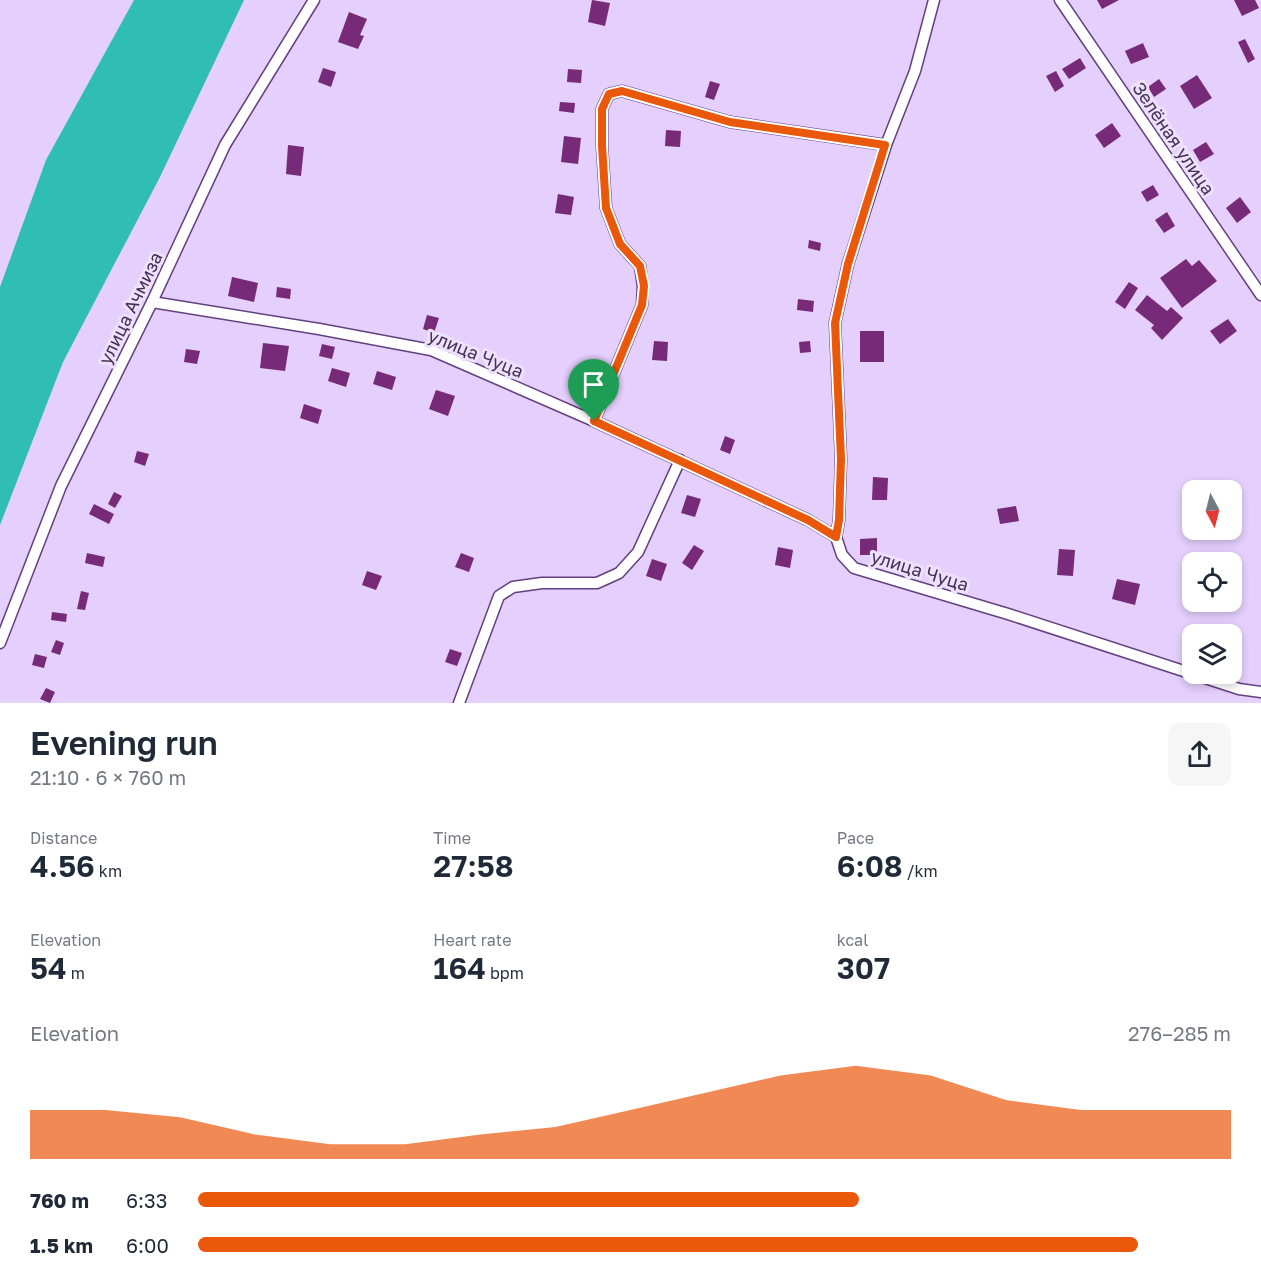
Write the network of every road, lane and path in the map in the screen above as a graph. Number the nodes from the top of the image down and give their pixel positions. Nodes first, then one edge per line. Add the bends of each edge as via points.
1 (314, 0) edge
2 (934, 0) edge
3 (1060, 0) edge
4 (885, 145) junction
5 (1261, 295) edge
6 (152, 302) junction
7 (594, 421) junction
8 (680, 460) junction
9 (836, 537) junction
10 (0, 643) edge
11 (1261, 692) edge
12 (459, 703) edge

1 - 6 street, улица Ачмиза via 225,145
2 - 4 street via 915,71
3 - 5 street, Зелёная улица
4 - 7 street via 730,122 622,91 609,94 602,109 606,208 620,244 640,266 644,286 642,305
4 - 9 street via 848,264 835,323 841,459
6 - 7 street, улица Чуца via 431,350
6 - 10 street, улица Ачмиза via 61,486
7 - 8 street, улица Чуца
8 - 9 street, улица Чуца
8 - 12 street via 638,552 619,573 597,583 513,587 499,596
9 - 11 street, улица Чуца via 842,555 854,568 1239,689

